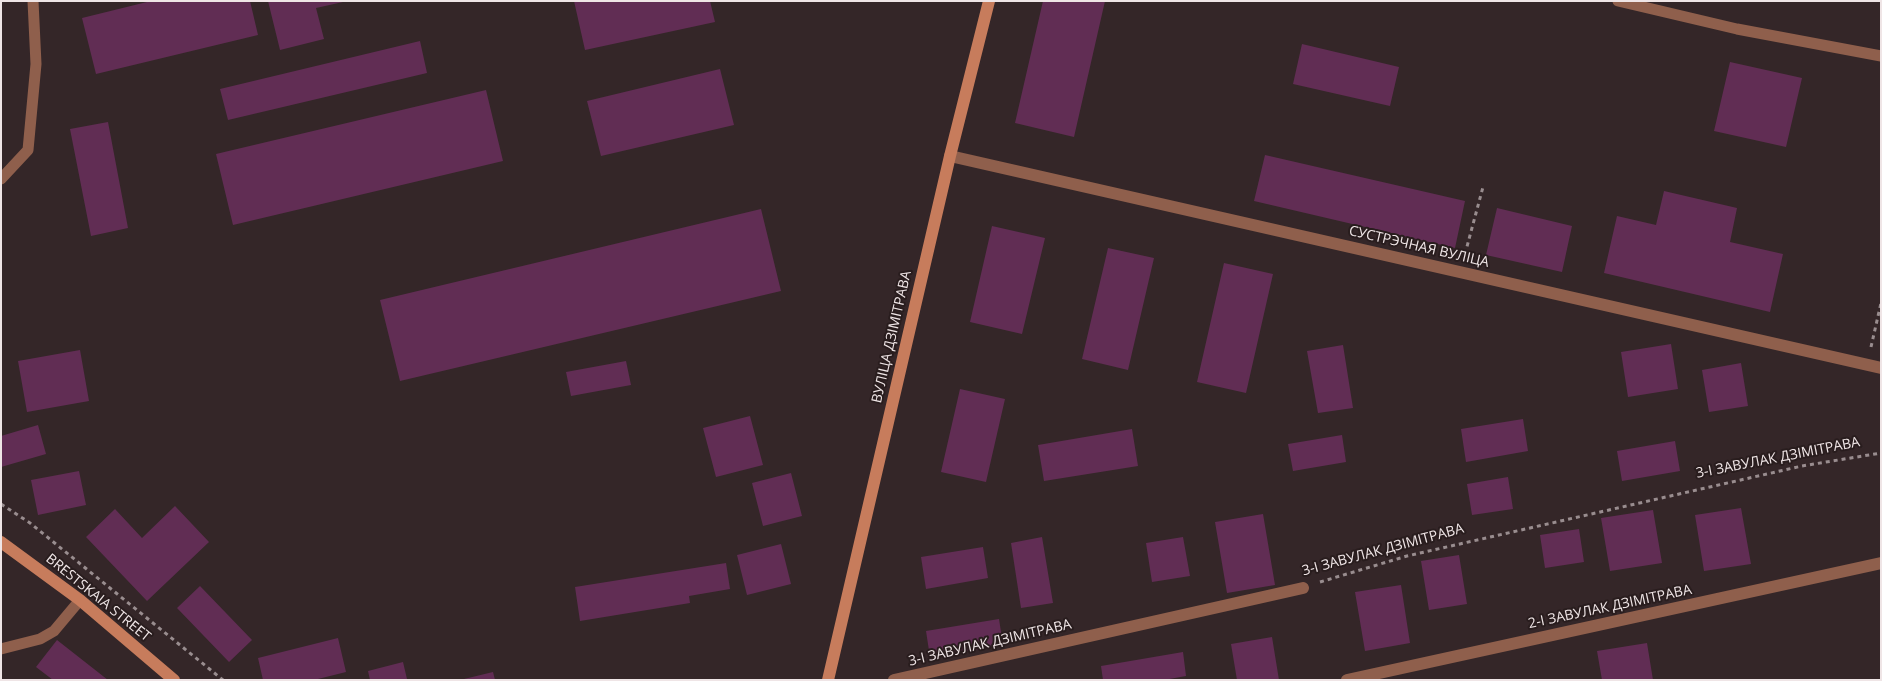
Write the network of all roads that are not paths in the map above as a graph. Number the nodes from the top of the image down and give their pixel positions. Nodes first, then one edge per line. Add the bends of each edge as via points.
1 (33, 1) edge
2 (988, 1) edge
3 (1618, 1) edge
4 (1881, 56) edge
5 (950, 156) junction
6 (1, 179) edge
7 (1881, 368) edge
8 (1, 542) edge
9 (1881, 563) edge
10 (1303, 588) road end
11 (80, 600) junction
12 (1, 649) edge
13 (174, 680) edge
14 (828, 680) edge
15 (894, 680) edge
16 (1347, 680) edge

1 - 6 lane via 36,64 28,150
2 - 5 street, ВУЛІЦА ДЗІМІТРАВА
3 - 4 lane via 1737,29
5 - 7 street, СУСТРЭЧНАЯ ВУЛІЦА
5 - 14 street, ВУЛІЦА ДЗІМІТРАВА
8 - 11 street, BRESTSKAIA STREET
9 - 16 street, 2-І ЗАВУЛАК ДЗІМІТРАВА
10 - 15 street, 3-І ЗАВУЛАК ДЗІМІТРАВА
11 - 12 lane via 54,631 40,639
11 - 13 street, BRESTSKAIA STREET

